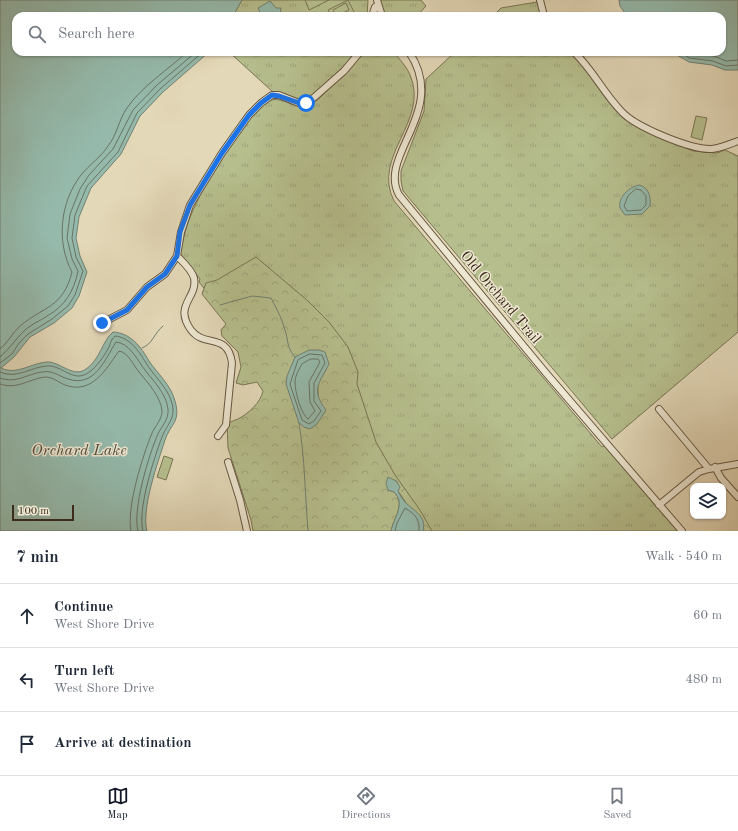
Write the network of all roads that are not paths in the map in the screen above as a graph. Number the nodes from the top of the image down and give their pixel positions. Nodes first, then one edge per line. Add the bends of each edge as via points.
1 (540, 0) edge
2 (543, 12) edge
3 (357, 56) edge
4 (411, 56) edge
5 (578, 56) edge
6 (738, 141) edge
7 (177, 256) junction
8 (102, 323) dead end
9 (659, 409) dead end
10 (218, 436) dead end
11 (228, 462) dead end
12 (738, 464) edge
13 (712, 468) junction
14 (738, 497) edge
15 (659, 505) junction
16 (247, 531) edge
17 (682, 531) edge

1 - 2 street
3 - 7 street via 310,102 299,103 272,95 249,115 190,205 180,232
4 - 15 street, Old Orchard Trail via 419,69 422,98 414,125 395,169 394,180 399,195
5 - 6 street via 620,111 633,120 677,141 697,147 718,148
7 - 8 street via 165,274 147,287 127,310
7 - 10 street via 194,278 194,286 183,315 190,329 199,336 224,344 231,355 226,425
9 - 13 street
11 - 16 street
12 - 13 street
13 - 14 street
13 - 15 street via 694,476
15 - 17 street, Old Orchard Trail

